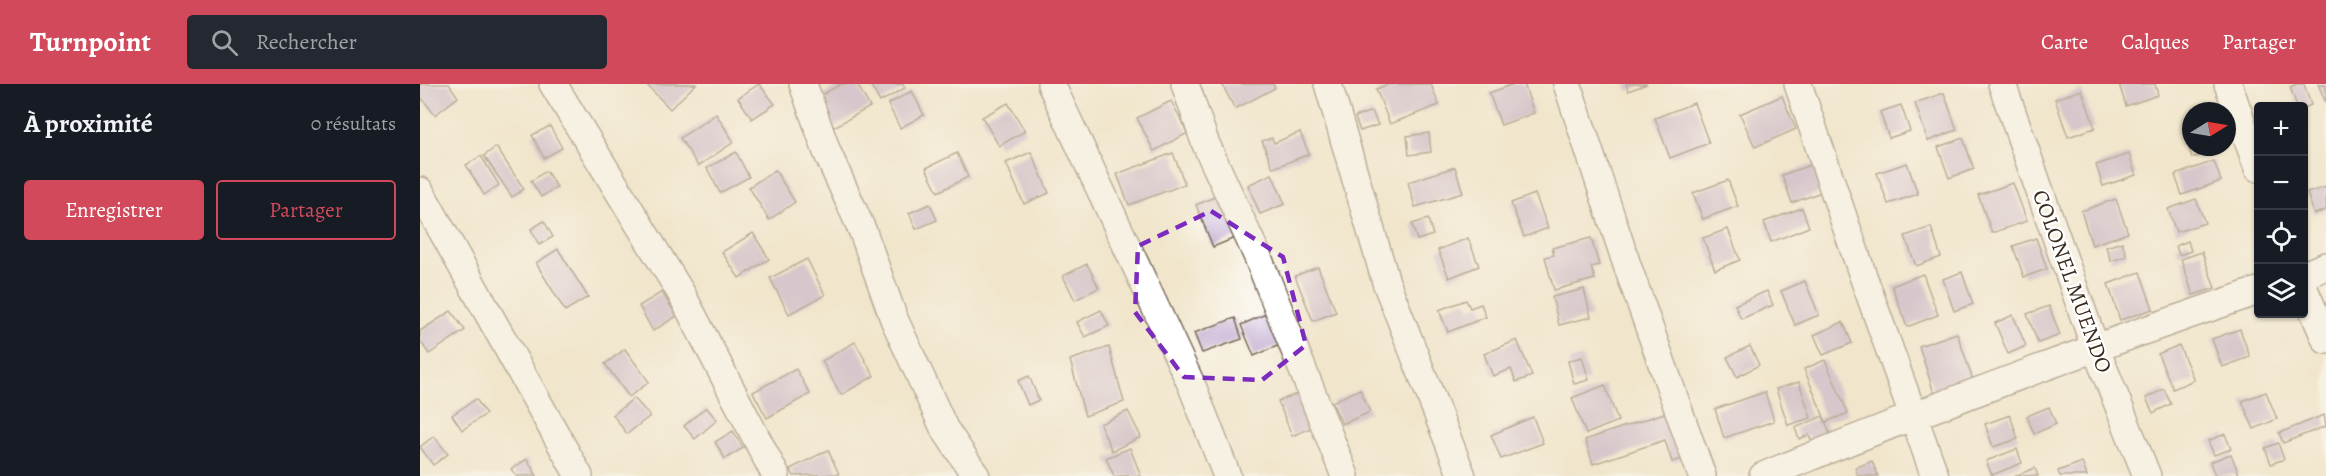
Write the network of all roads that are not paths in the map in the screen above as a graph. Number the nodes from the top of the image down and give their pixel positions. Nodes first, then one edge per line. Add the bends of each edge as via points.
1 (553, 84) edge
2 (803, 84) edge
3 (1051, 84) edge
4 (1185, 84) edge
5 (1328, 84) edge
6 (1567, 84) edge
7 (1798, 84) edge
8 (2002, 84) edge
9 (2228, 84) edge
10 (2255, 156) edge
11 (420, 191) edge
12 (2326, 266) edge
13 (2308, 273) edge
14 (2254, 293) edge
15 (2308, 298) edge
16 (2326, 340) edge
17 (2095, 347) junction
18 (1912, 415) junction
19 (579, 476) edge
20 (776, 476) edge
21 (976, 476) edge
22 (1227, 476) edge
23 (1345, 476) edge
24 (1462, 476) edge
25 (1702, 476) edge
26 (1763, 476) edge
27 (1935, 476) edge
28 (2147, 476) edge

1 - 20 street via 681,293
2 - 21 street via 894,319 944,428
3 - 22 street via 1192,386
4 - 23 street via 1205,142 1257,255
5 - 24 street via 1386,282
6 - 25 street
7 - 18 street
8 - 17 street, COLONEL MUENDO
9 - 10 street
11 - 19 street
12 - 13 street
14 - 17 street
15 - 16 street
17 - 18 street
17 - 28 street, COLONEL MUENDO
18 - 26 street
18 - 27 street

